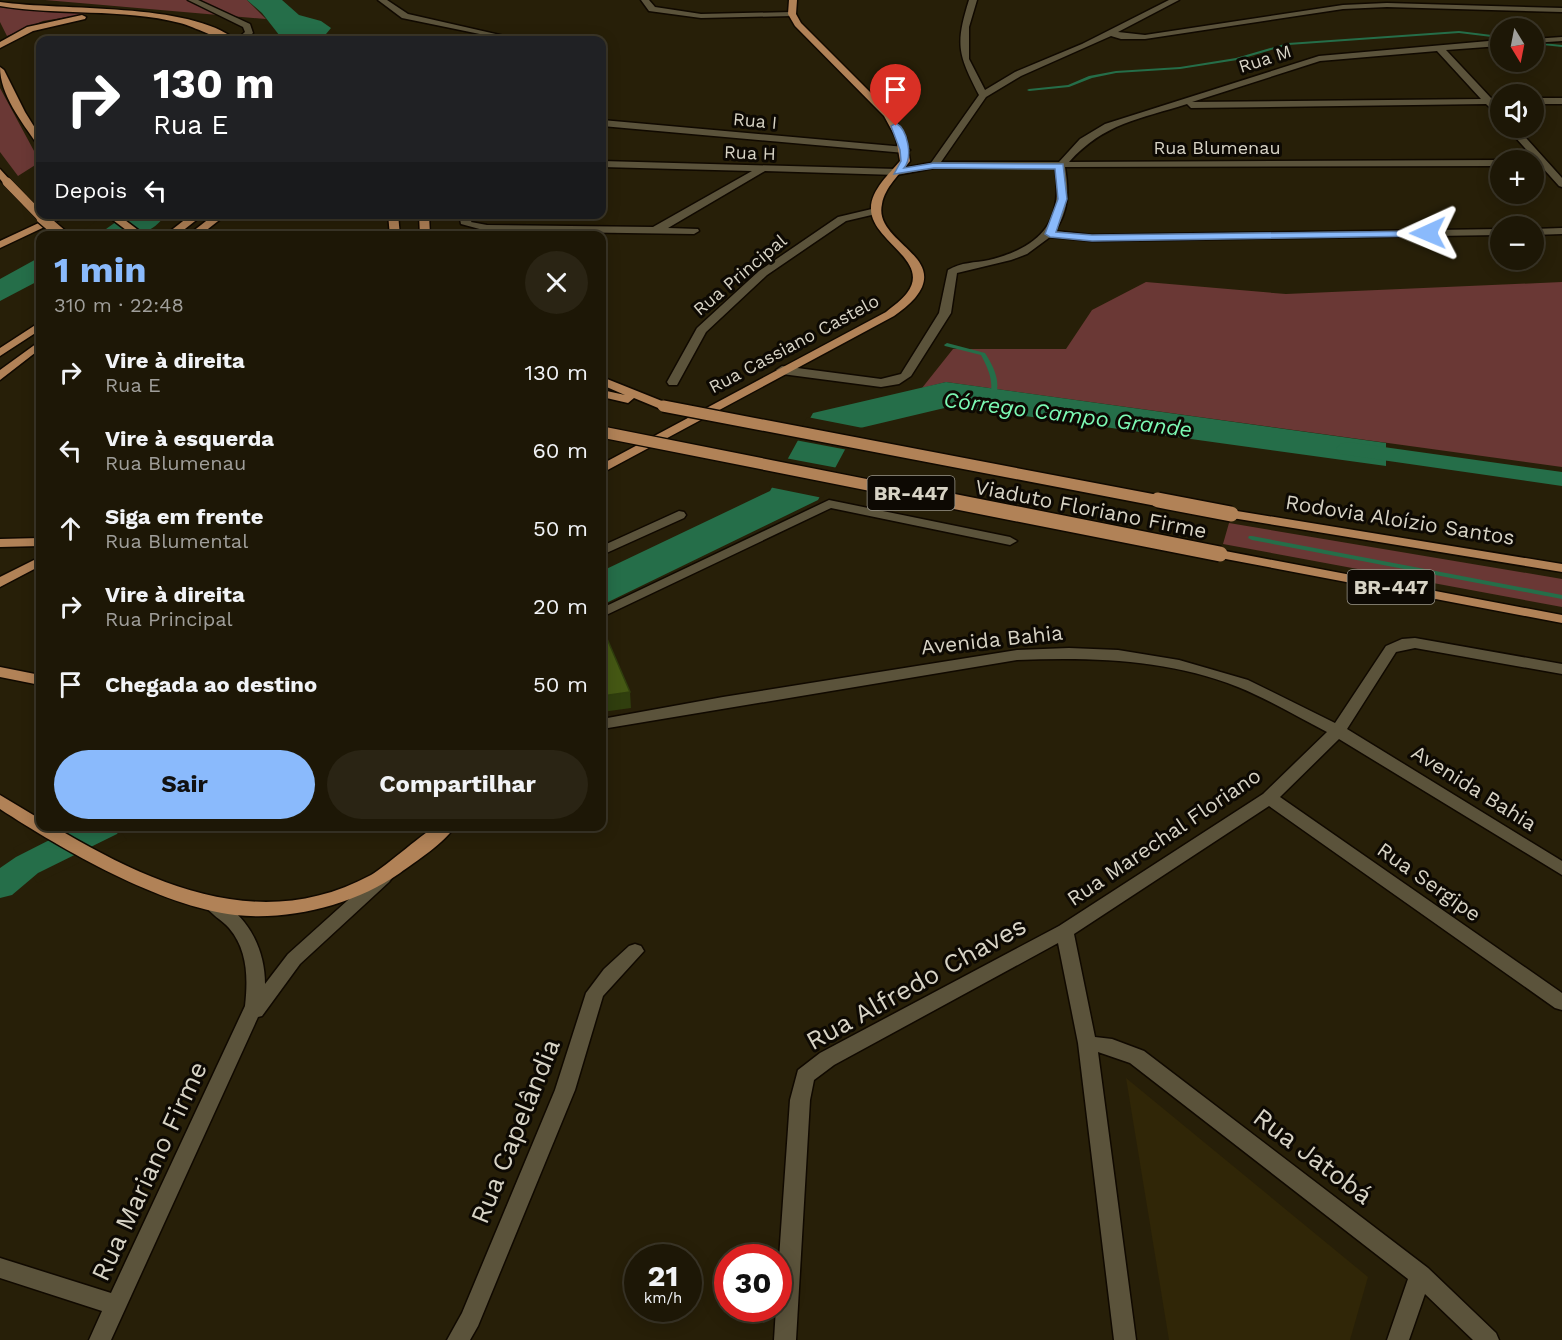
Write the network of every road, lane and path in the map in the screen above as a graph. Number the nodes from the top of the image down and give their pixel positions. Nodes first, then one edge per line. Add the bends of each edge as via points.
1 (192, 0) edge
2 (382, 0) edge
3 (645, 0) edge
4 (793, 0) edge
5 (972, 0) edge
6 (1175, 0) edge
7 (0, 4) edge
8 (1562, 10) edge
9 (792, 14) junction
10 (160, 16) junction
11 (1112, 33) junction
12 (223, 36) edge
13 (245, 36) edge
14 (499, 36) edge
15 (1562, 39) edge
16 (1544, 40) edge
17 (1490, 44) edge
18 (0, 45) edge
19 (1438, 47) junction
20 (0, 70) edge
21 (983, 95) junction
22 (1544, 101) edge
23 (1562, 101) edge
24 (1488, 102) joint
25 (1172, 105) junction
26 (606, 123) edge
27 (36, 136) edge
28 (1521, 138) edge
29 (905, 150) junction
30 (1533, 150) edge
31 (1544, 162) joint
32 (1562, 162) edge
33 (1490, 163) edge
34 (606, 164) edge
35 (934, 165) junction
36 (1060, 166) junction
37 (761, 170) junction
38 (0, 172) edge
39 (897, 172) junction
40 (1562, 184) edge
41 (876, 211) junction
42 (36, 213) edge
43 (43, 219) edge
44 (56, 219) edge
45 (117, 219) edge
46 (193, 219) edge
47 (215, 219) edge
48 (468, 219) edge
49 (57, 231) edge
50 (134, 231) edge
51 (176, 231) edge
52 (199, 231) edge
53 (653, 231) junction
54 (694, 231) dead end
55 (1562, 231) edge
56 (1490, 232) edge
57 (1544, 232) edge
58 (1050, 234) junction
59 (0, 245) edge
60 (36, 328) edge
61 (36, 347) edge
62 (0, 353) edge
63 (782, 370) junction
64 (0, 376) edge
65 (673, 382) dead end
66 (606, 383) edge
67 (606, 395) edge
68 (641, 400) junction
69 (606, 433) edge
70 (606, 467) edge
71 (1231, 514) joint
72 (679, 515) dead end
73 (1010, 541) dead end
74 (36, 542) edge
75 (0, 543) edge
76 (606, 549) edge
77 (36, 563) edge
78 (1562, 568) edge
79 (0, 583) edge
80 (606, 611) edge
81 (1562, 619) edge
82 (1562, 669) edge
83 (0, 672) edge
84 (36, 679) edge
85 (665, 713) junction
86 (606, 723) edge
87 (606, 731) edge
88 (1338, 731) junction
89 (1269, 798) junction
90 (0, 801) edge
91 (36, 820) edge
92 (441, 831) edge
93 (58, 832) edge
94 (1562, 869) edge
95 (390, 872) junction
96 (214, 905) junction
97 (1065, 931) junction
98 (635, 951) dead end
99 (1562, 1003) edge
100 (247, 1024) junction
101 (1087, 1044) junction
102 (0, 1268) edge
103 (1420, 1275) junction
104 (117, 1305) junction
105 (100, 1340) edge
106 (458, 1340) edge
107 (785, 1340) edge
108 (1125, 1340) edge
109 (1398, 1340) edge
110 (1488, 1340) edge

1 - 13 street via 248,26
2 - 14 street via 405,16
3 - 9 street via 652,9 680,15
4 - 9 main road
5 - 21 street via 965,27 965,59
6 - 11 street
7 - 10 main road
8 - 11 street via 1343,7 1145,37
9 - 29 main road via 888,115
10 - 12 main road via 206,27
10 - 18 main road via 67,19 30,28
11 - 21 street via 1018,74
15 - 16 street
17 - 19 street, Rua M
19 - 24 street
19 - 25 street, Rua M via 1319,59
20 - 27 main road
21 - 35 street
22 - 23 street
24 - 25 street
25 - 36 street, Rua M via 1108,126 1083,141
26 - 29 street, Rua I
28 - 30 street
29 - 39 main road via 905,161
31 - 32 street
31 - 40 street
33 - 36 street, Rua Blumenau
34 - 37 street, Rua H
35 - 36 street, Rua Blumenau
35 - 39 street, Rua H
36 - 58 street via 1063,199
37 - 39 street, Rua H
37 - 53 street
38 - 42 main road, bridge
39 - 41 main road via 878,200
41 - 63 main road, Rua Cassiano Castelo via 884,229 917,267 915,291 890,314
41 - 65 street, Rua Principal via 842,219 790,251 749,284 700,330
43 - 49 main road, bridge
44 - 59 main road
45 - 50 main road
46 - 51 main road
47 - 52 main road
48 - 53 street via 487,228
53 - 54 street
55 - 57 street
56 - 58 street via 1092,238
58 - 63 street via 1025,252 952,272 945,313 900,379 881,383
60 - 62 main road
61 - 64 main road
63 - 70 main road, Rua Cassiano Castelo
66 - 68 main road
67 - 68 main road, BR-447
68 - 71 main road, Viaduto Floriano Firme / BR-447, bridge
69 - 81 main road, Viaduto Floriano Firme / BR-447, bridge
71 - 78 main road, Rodovia Aloízio Santos / BR-447
72 - 76 street
73 - 80 street via 829,504
74 - 75 main road
77 - 79 main road
82 - 88 street, Rua Marechal Floriano via 1402,644 1391,649
83 - 84 main road
85 - 86 street, Avenida Bahia
85 - 87 street, Avenida Bahia
85 - 88 street, Avenida Bahia via 959,663 1069,653 1118,656 1243,682
88 - 89 street, Rua Marechal Floriano
88 - 94 street, Avenida Bahia
89 - 97 street, Rua Marechal Floriano
89 - 99 street, Rua Sergipe
90 - 91 main road
92 - 95 main road
93 - 96 main road via 98,860
95 - 96 main road via 346,893 297,906 260,909
95 - 100 street via 294,959
96 - 100 street via 240,927 255,955 257,988
97 - 101 street, Rua Marechal Floriano
97 - 107 street, Rua Alfredo Chaves via 827,1059 805,1076 800,1100
98 - 106 street, Rua Capelândia via 595,993 565,1090
100 - 104 street, Rua Mariano Firme
101 - 103 street, Rua Jatobá via 1112,1047 1137,1057
101 - 108 street, Rua Marechal Floriano
102 - 104 street
103 - 109 street
103 - 110 street, Rua Jatobá
104 - 105 street, Rua Mariano Firme

